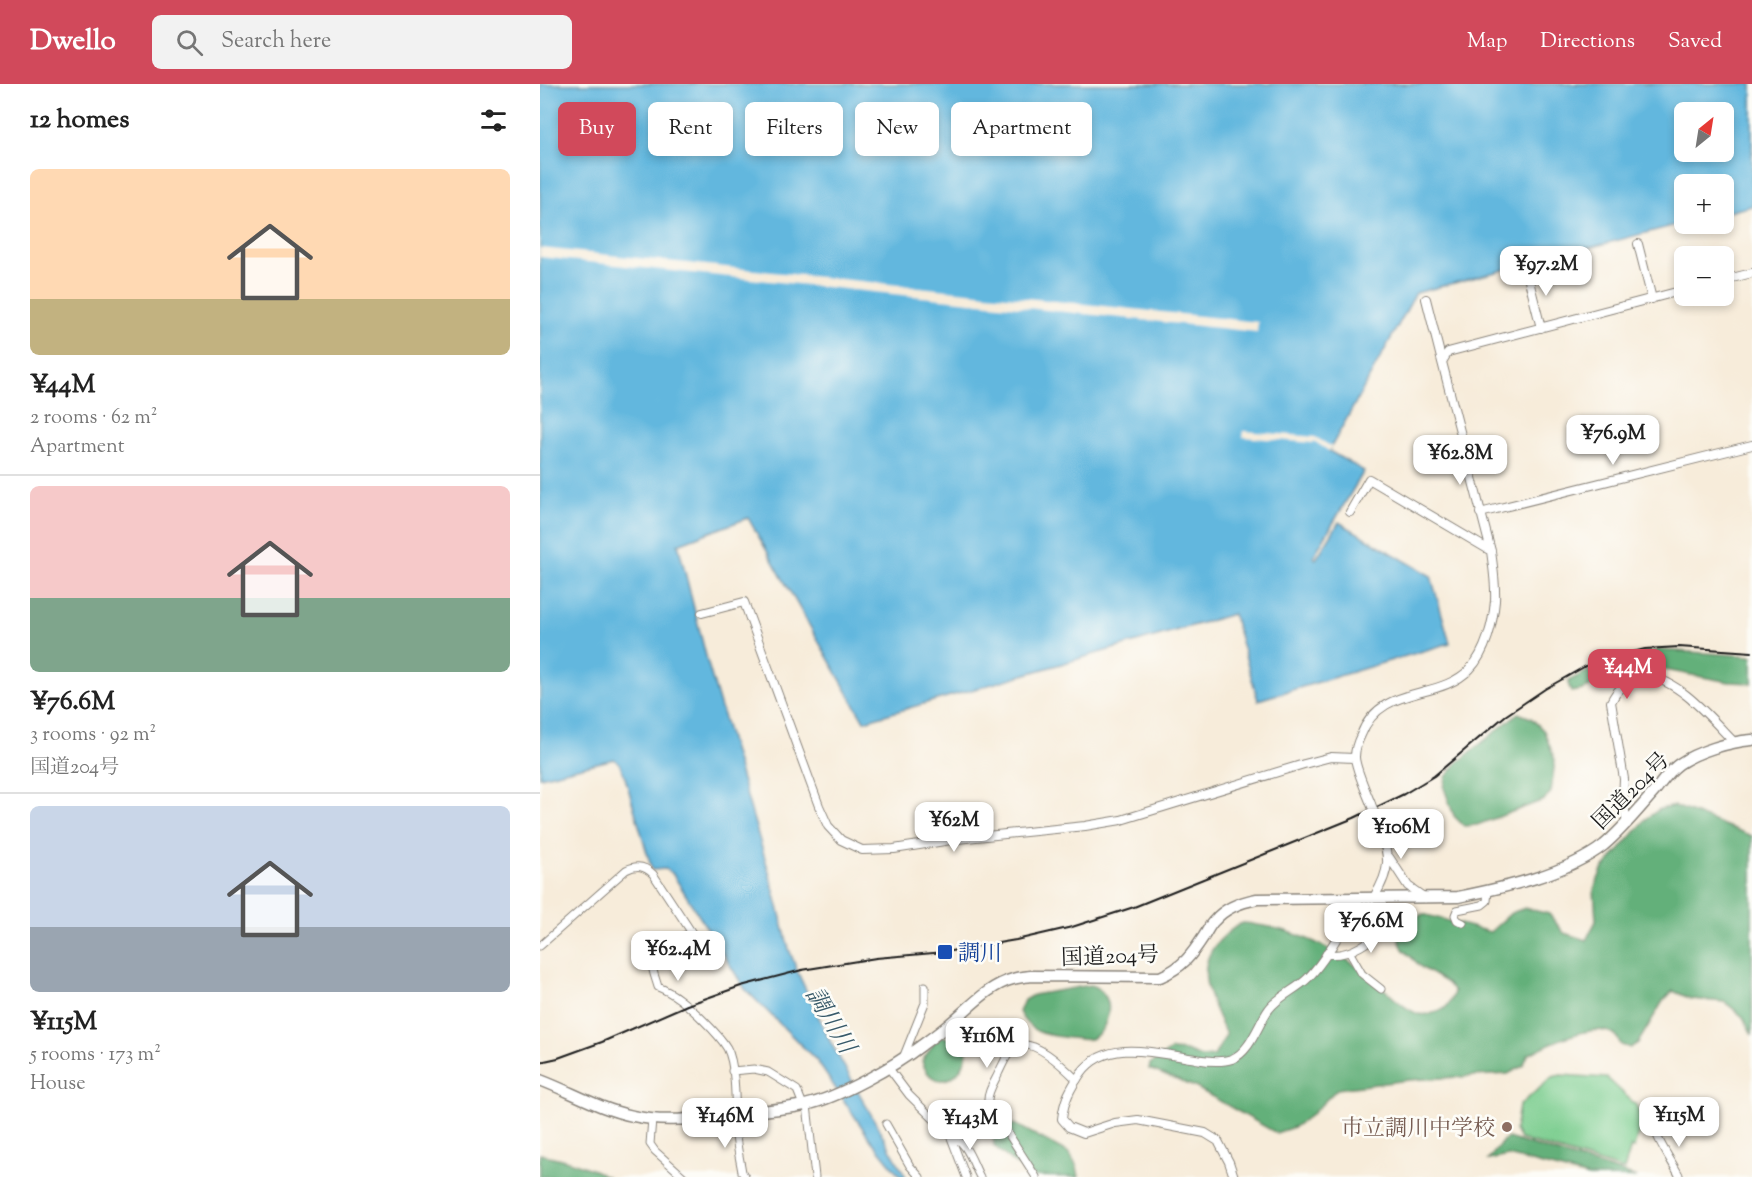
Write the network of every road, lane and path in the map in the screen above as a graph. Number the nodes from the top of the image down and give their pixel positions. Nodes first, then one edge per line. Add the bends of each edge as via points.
1 (1638, 244) dead end
2 (1527, 273) dead end
3 (1752, 273) edge
4 (1734, 278) edge
5 (1674, 293) edge
6 (1426, 299) dead end
7 (1652, 299) junction
8 (1540, 328) junction
9 (1442, 362) junction
10 (1752, 445) edge
11 (1350, 512) dead end
12 (1480, 513) junction
13 (1491, 551) junction
14 (702, 613) dead end
15 (1752, 740) edge
16 (1734, 742) junction
17 (1354, 758) junction
18 (1627, 824) junction
19 (1388, 857) junction
20 (1488, 891) junction
21 (1374, 897) junction
22 (1360, 898) junction
23 (1425, 898) junction
24 (1404, 914) dead end
25 (1463, 922) dead end
26 (540, 946) edge
27 (1350, 952) junction
28 (1326, 954) junction
29 (925, 986) dead end
30 (1380, 989) dead end
31 (903, 1058) junction
32 (888, 1067) junction
33 (732, 1071) junction
34 (540, 1080) edge
35 (1077, 1080) junction
36 (805, 1105) junction
37 (735, 1114) junction
38 (1652, 1117) dead end
39 (652, 1119) junction
40 (886, 1124) dead end
41 (950, 1135) junction
42 (684, 1177) edge
43 (745, 1177) edge
44 (815, 1177) edge
45 (920, 1177) edge
46 (966, 1177) edge
47 (980, 1177) edge
48 (1036, 1177) edge
49 (1234, 1177) edge
50 (1679, 1177) edge

1 - 7 street
2 - 8 street
3 - 4 street
5 - 7 street
6 - 9 street
7 - 8 street
8 - 9 street via 1448,352
9 - 12 street
10 - 12 street
11 - 13 street via 1369,479
12 - 13 street
13 - 17 street via 1495,601 1479,657 1455,680 1386,703 1376,711 1365,724
14 - 17 street via 744,602 828,826 841,840 862,850 1121,820 1331,757
15 - 16 highway, 国道204号
16 - 18 highway, 国道204号 via 1678,765
16 - 18 street via 1682,691 1666,681 1647,676 1616,691 1611,702
17 - 19 street, bridge
18 - 20 highway, 国道204号 via 1573,864
19 - 21 street via 1386,874
19 - 23 street via 1408,886
20 - 23 highway, 国道204号
20 - 25 street via 1487,901 1482,905 1457,910 1457,920
21 - 22 highway, 国道204号
21 - 23 highway, 国道204号
22 - 28 street
22 - 31 highway, 国道204号 via 1241,902 1214,921 1189,958 1160,977 1012,979 982,995
24 - 27 street
26 - 33 street via 626,870 641,866 648,870 692,933 654,951 651,959 658,987 676,996 715,1033 727,1047
27 - 28 street
27 - 30 street via 1362,974
28 - 35 street via 1305,981 1269,1009 1246,1048 1233,1059 1215,1062 1138,1050 1113,1052 1087,1066
29 - 31 street via 925,1003
31 - 32 highway, 国道204号
32 - 36 highway, 国道204号
32 - 41 street via 909,1095
33 - 36 street via 768,1072 797,1090
33 - 37 street
34 - 39 highway, 国道204号 via 589,1103
35 - 48 street via 1046,1053 1020,1045 1007,1056 989,1094 988,1102
35 - 49 street via 1064,1102 1062,1119 1069,1127 1084,1133 1138,1120 1205,1133 1218,1141
36 - 37 highway, 国道204号
36 - 44 street
37 - 39 highway, 国道204号
37 - 43 street
38 - 50 street
39 - 42 street via 650,1144
40 - 45 street
41 - 46 street
41 - 47 street via 963,1142

